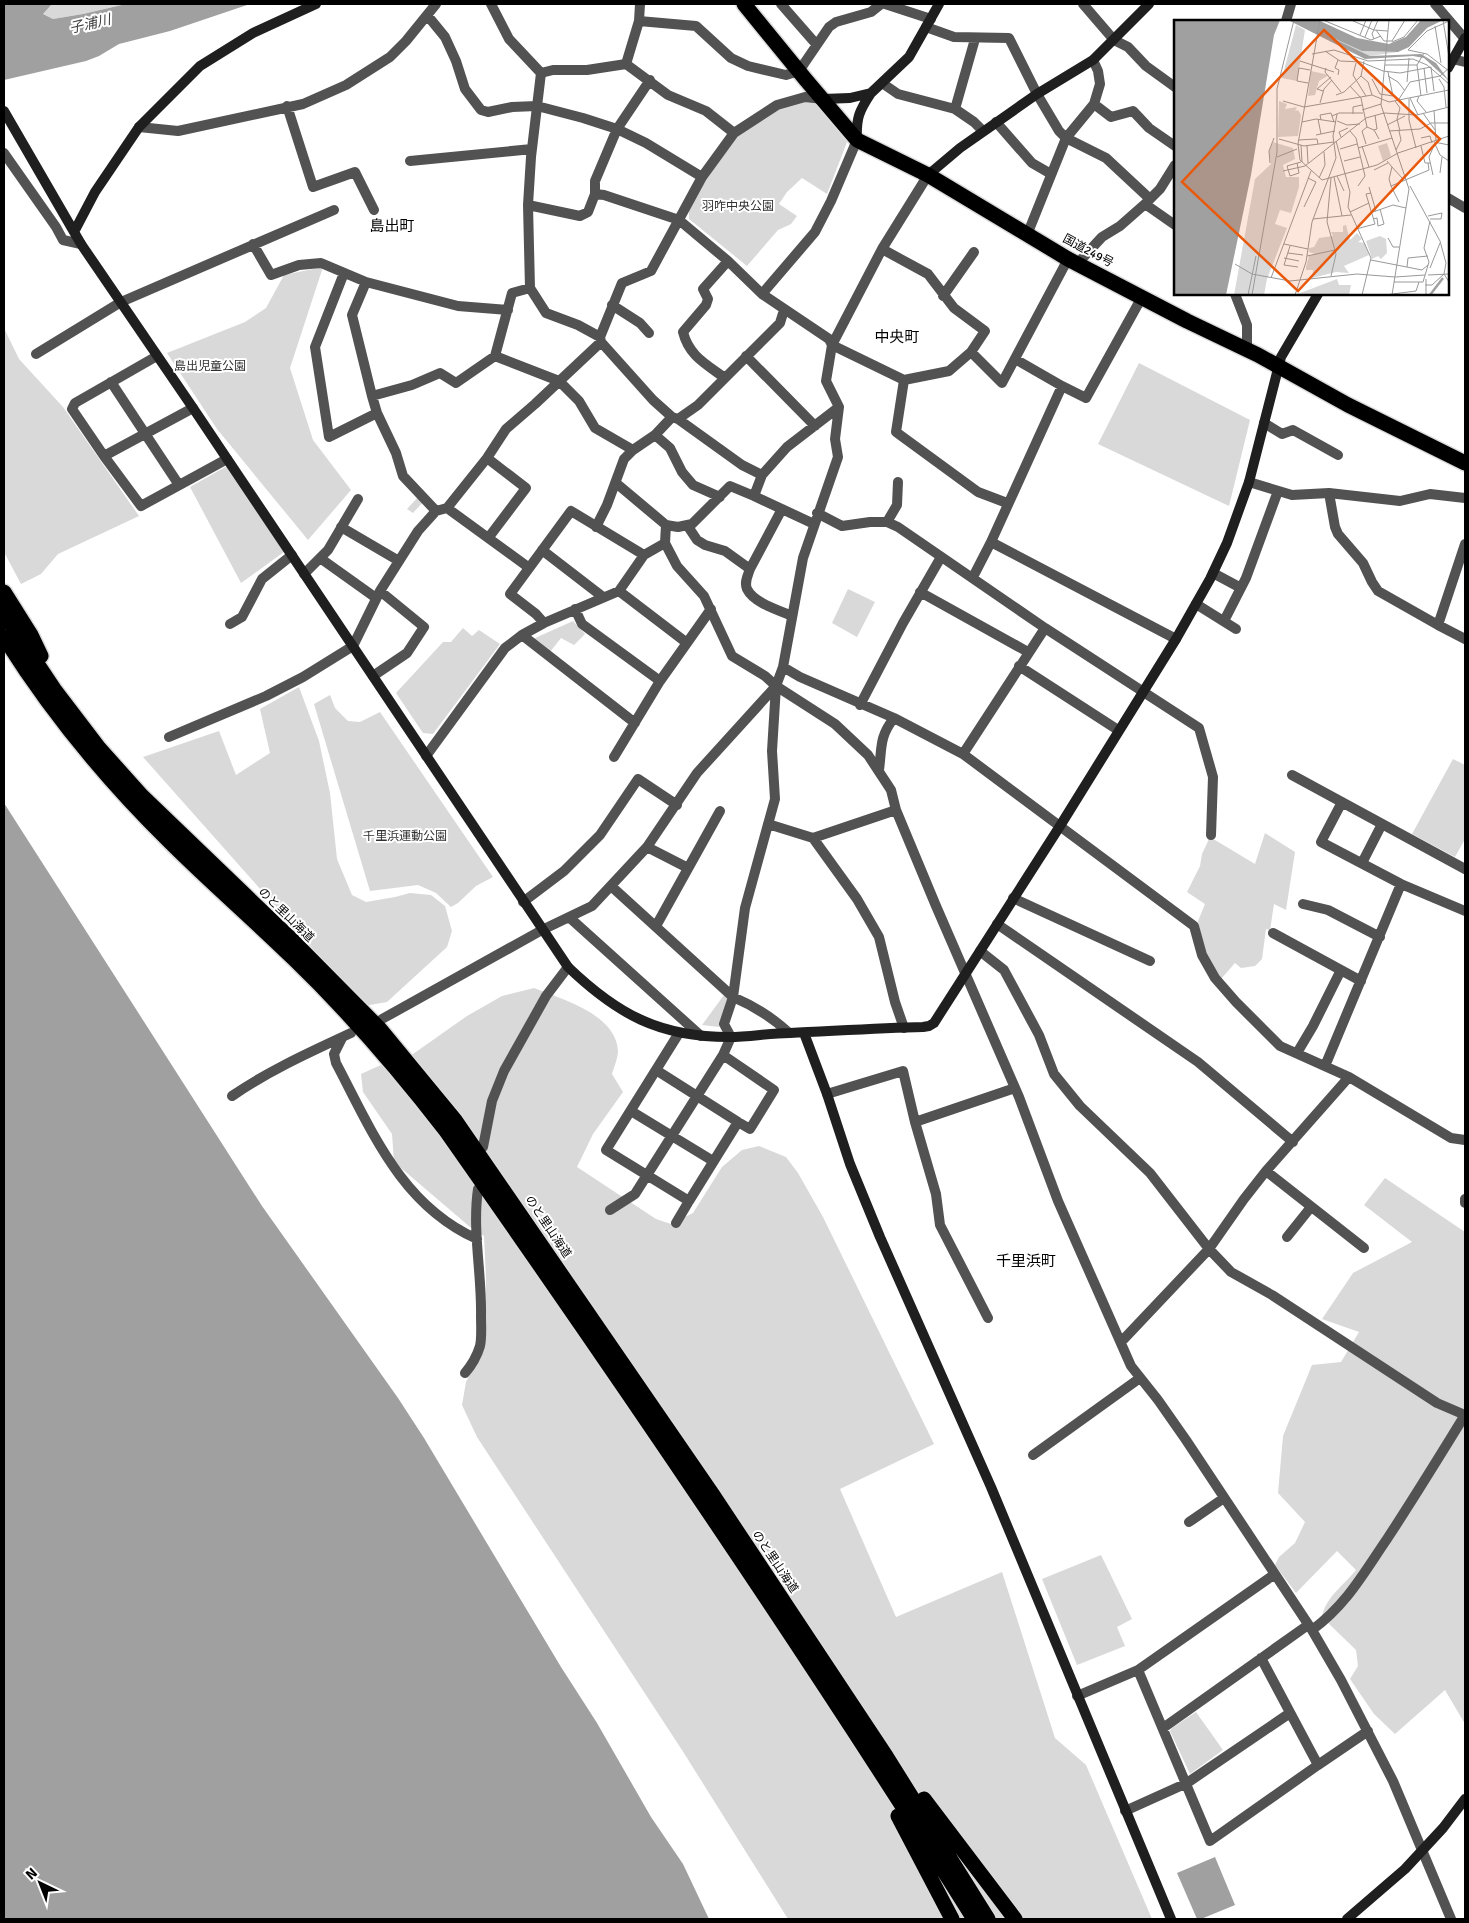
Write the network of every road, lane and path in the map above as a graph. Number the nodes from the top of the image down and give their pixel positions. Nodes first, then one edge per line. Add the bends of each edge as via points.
1 (316, 4) edge
2 (436, 4) edge
3 (491, 4) edge
4 (640, 4) edge
5 (744, 4) edge
6 (781, 4) edge
7 (880, 4) edge
8 (885, 4) edge
9 (939, 4) edge
10 (1083, 4) edge
11 (1149, 4) edge
12 (1291, 4) edge
13 (1435, 4) edge
14 (427, 15) junction
15 (1286, 20) edge
16 (639, 21) junction
17 (928, 23) junction
18 (1465, 38) edge
19 (975, 39) junction
20 (1114, 40) junction
21 (816, 44) junction
22 (1465, 50) edge
23 (1093, 60) junction
24 (1465, 62) edge
25 (1450, 63) edge
26 (626, 64) junction
27 (799, 71) junction
28 (541, 73) junction
29 (650, 80) junction
30 (882, 83) junction
31 (1174, 86) edge
32 (871, 93) junction
33 (1037, 94) junction
34 (822, 99) junction
35 (1094, 104) junction
36 (287, 106) junction
37 (537, 106) junction
38 (955, 109) junction
39 (4, 111) edge
40 (996, 122) junction
41 (139, 127) junction
42 (617, 129) junction
43 (983, 131) junction
44 (734, 133) junction
45 (1066, 138) junction
46 (857, 140) junction
47 (1174, 145) edge
48 (532, 149) junction
49 (4, 153) edge
50 (410, 161) dead end
51 (1174, 167) edge
52 (1051, 174) junction
53 (928, 175) junction
54 (702, 177) junction
55 (595, 194) junction
56 (1449, 199) edge
57 (1147, 202) junction
58 (528, 205) junction
59 (1465, 208) edge
60 (334, 210) dead end
61 (374, 210) dead end
62 (679, 220) junction
63 (1174, 224) edge
64 (74, 232) junction
65 (1027, 234) junction
66 (81, 244) junction
67 (253, 244) junction
68 (882, 249) junction
69 (974, 252) dead end
70 (728, 261) junction
71 (1073, 261) junction
72 (344, 273) junction
73 (366, 282) junction
74 (530, 288) junction
75 (762, 294) junction
76 (1235, 295) edge
77 (1317, 295) edge
78 (943, 296) junction
79 (1142, 297) junction
80 (121, 302) junction
81 (612, 305) junction
82 (508, 310) junction
83 (784, 310) junction
84 (649, 333) dead end
85 (600, 340) junction
86 (832, 346) junction
87 (1246, 349) junction
88 (971, 352) junction
89 (36, 354) dead end
90 (157, 356) junction
91 (495, 356) junction
92 (746, 356) junction
93 (1015, 359) junction
94 (1278, 366) junction
95 (725, 378) junction
96 (559, 380) junction
97 (904, 380) junction
98 (111, 382) junction
99 (1062, 386) junction
100 (372, 396) junction
101 (839, 407) junction
102 (193, 408) junction
103 (377, 413) junction
104 (675, 418) junction
105 (1264, 423) junction
106 (815, 426) junction
107 (146, 433) junction
108 (655, 435) junction
109 (633, 450) junction
110 (1338, 455) dead end
111 (104, 456) junction
112 (227, 458) junction
113 (487, 458) junction
114 (1465, 463) edge
115 (762, 474) junction
116 (898, 482) dead end
117 (1249, 482) junction
118 (616, 483) junction
119 (179, 485) junction
120 (1278, 491) junction
121 (1329, 494) junction
122 (720, 496) junction
123 (754, 496) junction
124 (1465, 498) edge
125 (358, 499) dead end
126 (1007, 504) junction
127 (447, 508) junction
128 (782, 509) junction
129 (436, 511) junction
130 (817, 514) junction
131 (887, 522) junction
132 (814, 524) junction
133 (666, 525) junction
134 (687, 525) junction
135 (341, 527) junction
136 (596, 528) junction
137 (489, 537) junction
138 (991, 542) junction
139 (665, 543) junction
140 (1465, 544) edge
141 (542, 550) junction
142 (292, 555) junction
143 (644, 556) junction
144 (941, 557) junction
145 (320, 558) junction
146 (398, 561) junction
147 (528, 567) junction
148 (750, 569) junction
149 (1213, 573) junction
150 (304, 574) junction
151 (973, 577) junction
152 (1241, 588) junction
153 (619, 591) junction
154 (4, 592) edge
155 (920, 592) junction
156 (378, 594) junction
157 (603, 597) junction
158 (1196, 604) junction
159 (575, 609) junction
160 (711, 610) junction
161 (4, 614) edge
162 (792, 616) junction
163 (1224, 621) junction
164 (544, 623) junction
165 (230, 624) dead end
166 (1438, 625) junction
167 (1045, 628) junction
168 (1236, 629) dead end
169 (522, 635) junction
170 (4, 638) edge
171 (1176, 639) junction
172 (1465, 639) edge
173 (687, 644) junction
174 (353, 646) junction
175 (1028, 652) junction
176 (1019, 666) junction
177 (783, 667) junction
178 (373, 676) junction
179 (660, 681) junction
180 (776, 686) junction
181 (1142, 692) junction
182 (860, 704) junction
183 (76, 717) junction
184 (894, 718) junction
185 (635, 723) junction
186 (1118, 730) junction
187 (169, 737) dead end
188 (962, 754) junction
189 (426, 756) junction
190 (614, 757) dead end
191 (879, 770) junction
192 (1292, 775) dead end
193 (1342, 802) junction
194 (677, 805) junction
195 (896, 810) junction
196 (720, 811) dead end
197 (768, 824) junction
198 (1382, 824) junction
199 (1060, 826) junction
200 (1211, 835) dead end
201 (813, 838) junction
202 (647, 846) junction
203 (1362, 863) junction
204 (688, 868) junction
205 (1465, 869) edge
206 (1401, 884) junction
207 (611, 886) junction
208 (1013, 898) junction
209 (523, 902) junction
210 (1303, 904) dead end
211 (1465, 911) edge
212 (570, 918) junction
213 (997, 924) junction
214 (656, 926) junction
215 (542, 930) junction
216 (1273, 933) dead end
217 (1380, 937) junction
218 (980, 951) junction
219 (1150, 961) dead end
220 (568, 967) junction
221 (1341, 970) junction
222 (966, 973) junction
223 (1361, 981) junction
224 (733, 997) junction
225 (382, 1019) dead end
226 (904, 1028) junction
227 (679, 1033) junction
228 (789, 1033) junction
229 (804, 1033) junction
230 (701, 1036) junction
231 (731, 1037) junction
232 (1297, 1053) junction
233 (724, 1055) junction
234 (1325, 1066) junction
235 (656, 1070) junction
236 (1349, 1077) junction
237 (1015, 1088) junction
238 (827, 1094) junction
239 (232, 1096) dead end
240 (697, 1096) junction
241 (631, 1110) junction
242 (738, 1122) junction
243 (915, 1122) junction
244 (672, 1135) junction
245 (1465, 1140) edge
246 (1293, 1142) junction
247 (483, 1147) dead end
248 (713, 1161) junction
249 (1266, 1172) junction
250 (647, 1174) junction
251 (478, 1189) dead end
252 (689, 1201) junction
253 (1311, 1207) junction
254 (610, 1210) dead end
255 (676, 1223) dead end
256 (1287, 1237) dead end
257 (477, 1239) junction
258 (1364, 1248) dead end
259 (1210, 1249) junction
260 (988, 1318) dead end
261 (1121, 1342) junction
262 (465, 1373) dead end
263 (1140, 1378) junction
264 (1465, 1415) edge
265 (1033, 1455) dead end
266 (1224, 1498) junction
267 (1189, 1522) dead end
268 (1275, 1574) junction
269 (1310, 1627) junction
270 (805, 1655) junction
271 (1260, 1658) junction
272 (1138, 1670) junction
273 (839, 1685) junction
274 (1078, 1696) junction
275 (1290, 1713) junction
276 (1163, 1728) junction
277 (1368, 1731) junction
278 (1318, 1765) junction
279 (1187, 1783) junction
280 (1465, 1799) edge
281 (1125, 1811) junction
282 (1423, 1850) junction
283 (952, 1919) edge
284 (974, 1919) edge
285 (988, 1919) edge
286 (1015, 1919) edge
287 (1171, 1919) edge
288 (1347, 1919) edge
289 (1451, 1919) edge

1 - 41 street via 252,33 200,66
2 - 14 street
3 - 28 street via 509,39
4 - 16 street
5 - 27 highway, 国道249号
6 - 21 street
7 - 21 street via 871,12 828,27
8 - 17 street
9 - 17 street
10 - 20 street
11 - 20 street
12 - 15 street
13 - 18 street
14 - 36 street via 390,57 346,85 303,104
14 - 37 street via 445,37 465,89 481,110
16 - 26 street
16 - 27 street via 696,26 726,55 748,66 786,76
17 - 19 street via 954,37
17 - 30 street via 909,57
18 - 25 street
19 - 33 street via 1009,38
19 - 38 street
20 - 23 street
20 - 31 street via 1128,47 1146,66
21 - 27 street
22 - 25 street
23 - 33 street
23 - 35 street via 1100,84
24 - 25 street
26 - 28 street
26 - 29 street
27 - 34 highway, 国道249号
28 - 37 street
29 - 42 street
29 - 44 street via 668,95 706,111
30 - 32 street
30 - 38 street via 898,94
32 - 34 street
32 - 46 street via 856,122
33 - 40 street
33 - 45 street
34 - 44 street via 805,97 777,104
34 - 46 highway, 国道249号
35 - 45 street
35 - 47 street via 1111,117 1133,111 1149,128
36 - 41 street via 178,131
36 - 61 street via 313,187 355,172
37 - 42 street
37 - 48 street
38 - 43 street
39 - 64 street
40 - 43 street
40 - 52 street via 1032,162
41 - 64 street via 95,192
42 - 54 street
42 - 55 street via 595,181
43 - 53 street
44 - 54 street
45 - 52 street
45 - 57 street via 1106,158
46 - 53 highway, 国道249号
46 - 75 street via 815,232
48 - 50 street
48 - 58 street
49 - 66 street via 63,240
51 - 57 street
52 - 65 street
53 - 65 highway, 国道249号
53 - 68 street
54 - 62 street
55 - 58 street via 588,212 580,216
55 - 62 street
56 - 59 street
57 - 63 street
57 - 71 street
58 - 74 street
60 - 67 street
62 - 70 street
62 - 81 street via 650,271 622,283
64 - 66 street
65 - 71 highway, 国道249号
66 - 80 street
67 - 72 street via 271,275 299,265 321,263
67 - 80 street
68 - 78 street via 928,274
68 - 86 street
69 - 78 street
70 - 75 street
70 - 95 street via 703,289 708,299 706,305 683,332 686,346
71 - 79 highway, 国道249号
71 - 93 street
72 - 73 street
72 - 103 street via 315,347 329,437
73 - 82 street via 458,306
73 - 100 street via 352,315
74 - 82 street via 512,293
74 - 85 street via 546,314 578,325
75 - 83 street
76 - 87 street via 1247,325
77 - 94 street
78 - 88 street via 985,331
79 - 87 highway, 国道249号
79 - 99 street via 1086,398
80 - 89 street
80 - 90 street
81 - 84 street via 640,323
81 - 85 street
82 - 91 street
83 - 86 street via 829,339
83 - 92 street via 780,323
85 - 96 street
85 - 104 street via 653,400
86 - 97 street
86 - 101 street via 826,381
87 - 94 highway, 国道249号
88 - 93 street via 1002,384
88 - 97 street via 949,371
90 - 98 street
90 - 102 street
91 - 96 street
91 - 100 street via 456,383 440,373
92 - 95 street
92 - 106 street
93 - 99 street
94 - 105 street
94 - 114 highway, 国道249号
95 - 104 street via 698,405
96 - 109 street via 579,401 595,428
96 - 113 street via 506,429
97 - 126 street via 896,432 978,492
98 - 107 street
98 - 111 street via 75,403 72,409
99 - 126 street
100 - 103 street
101 - 106 street
101 - 130 street via 835,439 838,457
102 - 107 street
102 - 112 street
103 - 129 street via 403,476
104 - 108 street
104 - 115 street via 742,465
105 - 110 street via 1282,434 1293,430
105 - 117 street
106 - 115 street via 787,447
107 - 111 street
107 - 119 street
108 - 109 street
108 - 122 street via 670,448 692,485
109 - 118 street via 624,459
111 - 119 street via 141,506
112 - 119 street
112 - 142 street
113 - 127 street
113 - 137 street via 526,488
115 - 123 street
116 - 131 street via 897,505
117 - 120 street
117 - 149 street
118 - 133 street
118 - 136 street
120 - 121 street via 1292,496
120 - 152 street
121 - 124 street via 1400,501 1430,494
121 - 166 street via 1338,534 1363,563 1378,591
122 - 123 street via 730,486
122 - 134 street via 692,524
123 - 128 street
125 - 135 street
126 - 138 street
127 - 129 street
127 - 137 street
128 - 132 street
128 - 148 street
129 - 146 street
130 - 131 street via 842,526
130 - 132 street
131 - 144 street
132 - 162 street via 803,558
133 - 134 street
133 - 139 street
134 - 148 street via 704,545 725,551
135 - 145 street
135 - 146 street
136 - 141 street via 571,511
136 - 143 street
137 - 147 street
138 - 151 street
138 - 171 street
139 - 143 street
139 - 160 street via 676,566 704,596
140 - 166 street
141 - 147 street
141 - 157 street
142 - 150 street
142 - 165 street via 262,579 242,617
143 - 153 street
144 - 151 street
144 - 155 street
145 - 150 street
145 - 156 street
146 - 156 street
147 - 164 street via 510,594
148 - 162 street via 746,588 756,599
149 - 152 street
149 - 158 street
150 - 174 street
151 - 167 street
152 - 163 street
153 - 157 street
153 - 173 street
154 - 183 highway
155 - 175 street
155 - 182 street
156 - 174 street
156 - 178 street via 424,627 407,653
157 - 159 street
158 - 163 street
158 - 171 street
159 - 164 street
159 - 179 street via 582,624
160 - 173 street
160 - 180 street via 732,656
161 - 183 highway, のと里山海道
162 - 177 street
163 - 168 street
164 - 169 street
166 - 172 street
167 - 175 street
167 - 181 street
169 - 185 street
169 - 189 street via 505,648
170 - 270 highway, のと里山海道 via 64,724 117,787 170,842 294,959 409,1083 565,1301
171 - 181 street
173 - 179 street
174 - 178 street
174 - 187 street via 266,696
175 - 176 street
176 - 186 street
176 - 188 street
177 - 180 street
177 - 182 street
178 - 189 street
179 - 185 street
180 - 191 street via 835,724
180 - 194 street via 697,773
180 - 197 street via 772,751 775,799
181 - 186 street
181 - 200 street via 1199,728 1212,777
182 - 184 street
183 - 273 highway, のと里山海道 via 142,796 380,1029 455,1120 708,1487
184 - 188 street
184 - 191 street via 882,737
185 - 190 street
186 - 199 street
188 - 199 street
189 - 209 street
191 - 195 street via 891,790
192 - 193 street
193 - 198 street
193 - 203 street via 1321,842
194 - 202 street
194 - 209 street via 638,779 600,835 564,871
195 - 201 street
195 - 222 street
196 - 204 street
197 - 201 street
197 - 224 street via 745,908
198 - 203 street
198 - 205 street
199 - 208 street
199 - 232 street via 1194,926 1202,955 1215,978 1280,1046
201 - 226 street via 857,899 879,937
202 - 204 street
202 - 207 street
203 - 206 street
204 - 214 street
206 - 211 street
206 - 217 street
207 - 212 street via 592,906
207 - 214 street
208 - 213 street
208 - 219 street
209 - 215 street
210 - 217 street via 1328,910
212 - 215 street
212 - 230 street
213 - 218 street
213 - 246 street via 1198,1062
214 - 224 street
215 - 220 street
215 - 225 street
216 - 221 street
217 - 223 street
218 - 222 street
218 - 259 street via 1004,970 1040,1035 1054,1074 1080,1106 1150,1173
220 - 227 street via 610,1003 637,1019
220 - 247 street via 546,996 504,1071 492,1101
221 - 223 street
221 - 232 street
222 - 226 street via 934,1023
222 - 237 street
223 - 234 street
224 - 228 street via 760,1010
224 - 231 street via 724,1024
226 - 229 street
227 - 230 street
227 - 235 street
228 - 229 street
228 - 231 street
229 - 238 street
230 - 231 street
231 - 233 street
232 - 234 street
233 - 240 street
233 - 242 street via 774,1090 750,1129
234 - 236 street
235 - 240 street
235 - 241 street
236 - 245 street via 1451,1138
236 - 246 street
237 - 243 street
237 - 261 street via 1058,1201
238 - 243 street via 903,1071
238 - 274 street via 850,1164 880,1237 991,1487
239 - 257 street via 286,1063 347,1036 335,1050 334,1058 391,1164 421,1201 462,1232
240 - 242 street
240 - 244 street
241 - 244 street
241 - 250 street via 606,1150
242 - 248 street
243 - 260 street via 936,1194 940,1225
244 - 248 street
244 - 250 street
246 - 249 street
248 - 252 street
249 - 253 street
249 - 259 street
250 - 252 street
250 - 254 street via 635,1194
251 - 257 street via 475,1206
252 - 255 street
253 - 256 street
253 - 258 street
257 - 262 street via 482,1299 480,1347
259 - 261 street
259 - 264 street via 1231,1272 1272,1295 1437,1403
261 - 263 street
263 - 265 street
263 - 266 street
264 - 269 street via 1348,1597 1328,1617
266 - 267 street
266 - 268 street
268 - 269 street
268 - 272 street
269 - 271 street
269 - 277 street
270 - 283 highway via 825,1700 882,1788
270 - 284 highway, のと里山海道
271 - 275 street
271 - 276 street
272 - 274 street
272 - 276 street
273 - 285 highway, のと里山海道
273 - 286 highway
274 - 281 street
275 - 278 street
275 - 279 street
276 - 279 street
277 - 278 street
277 - 282 street
278 - 279 street via 1210,1841
279 - 281 street
280 - 282 street
281 - 287 street
282 - 288 street
282 - 289 street

